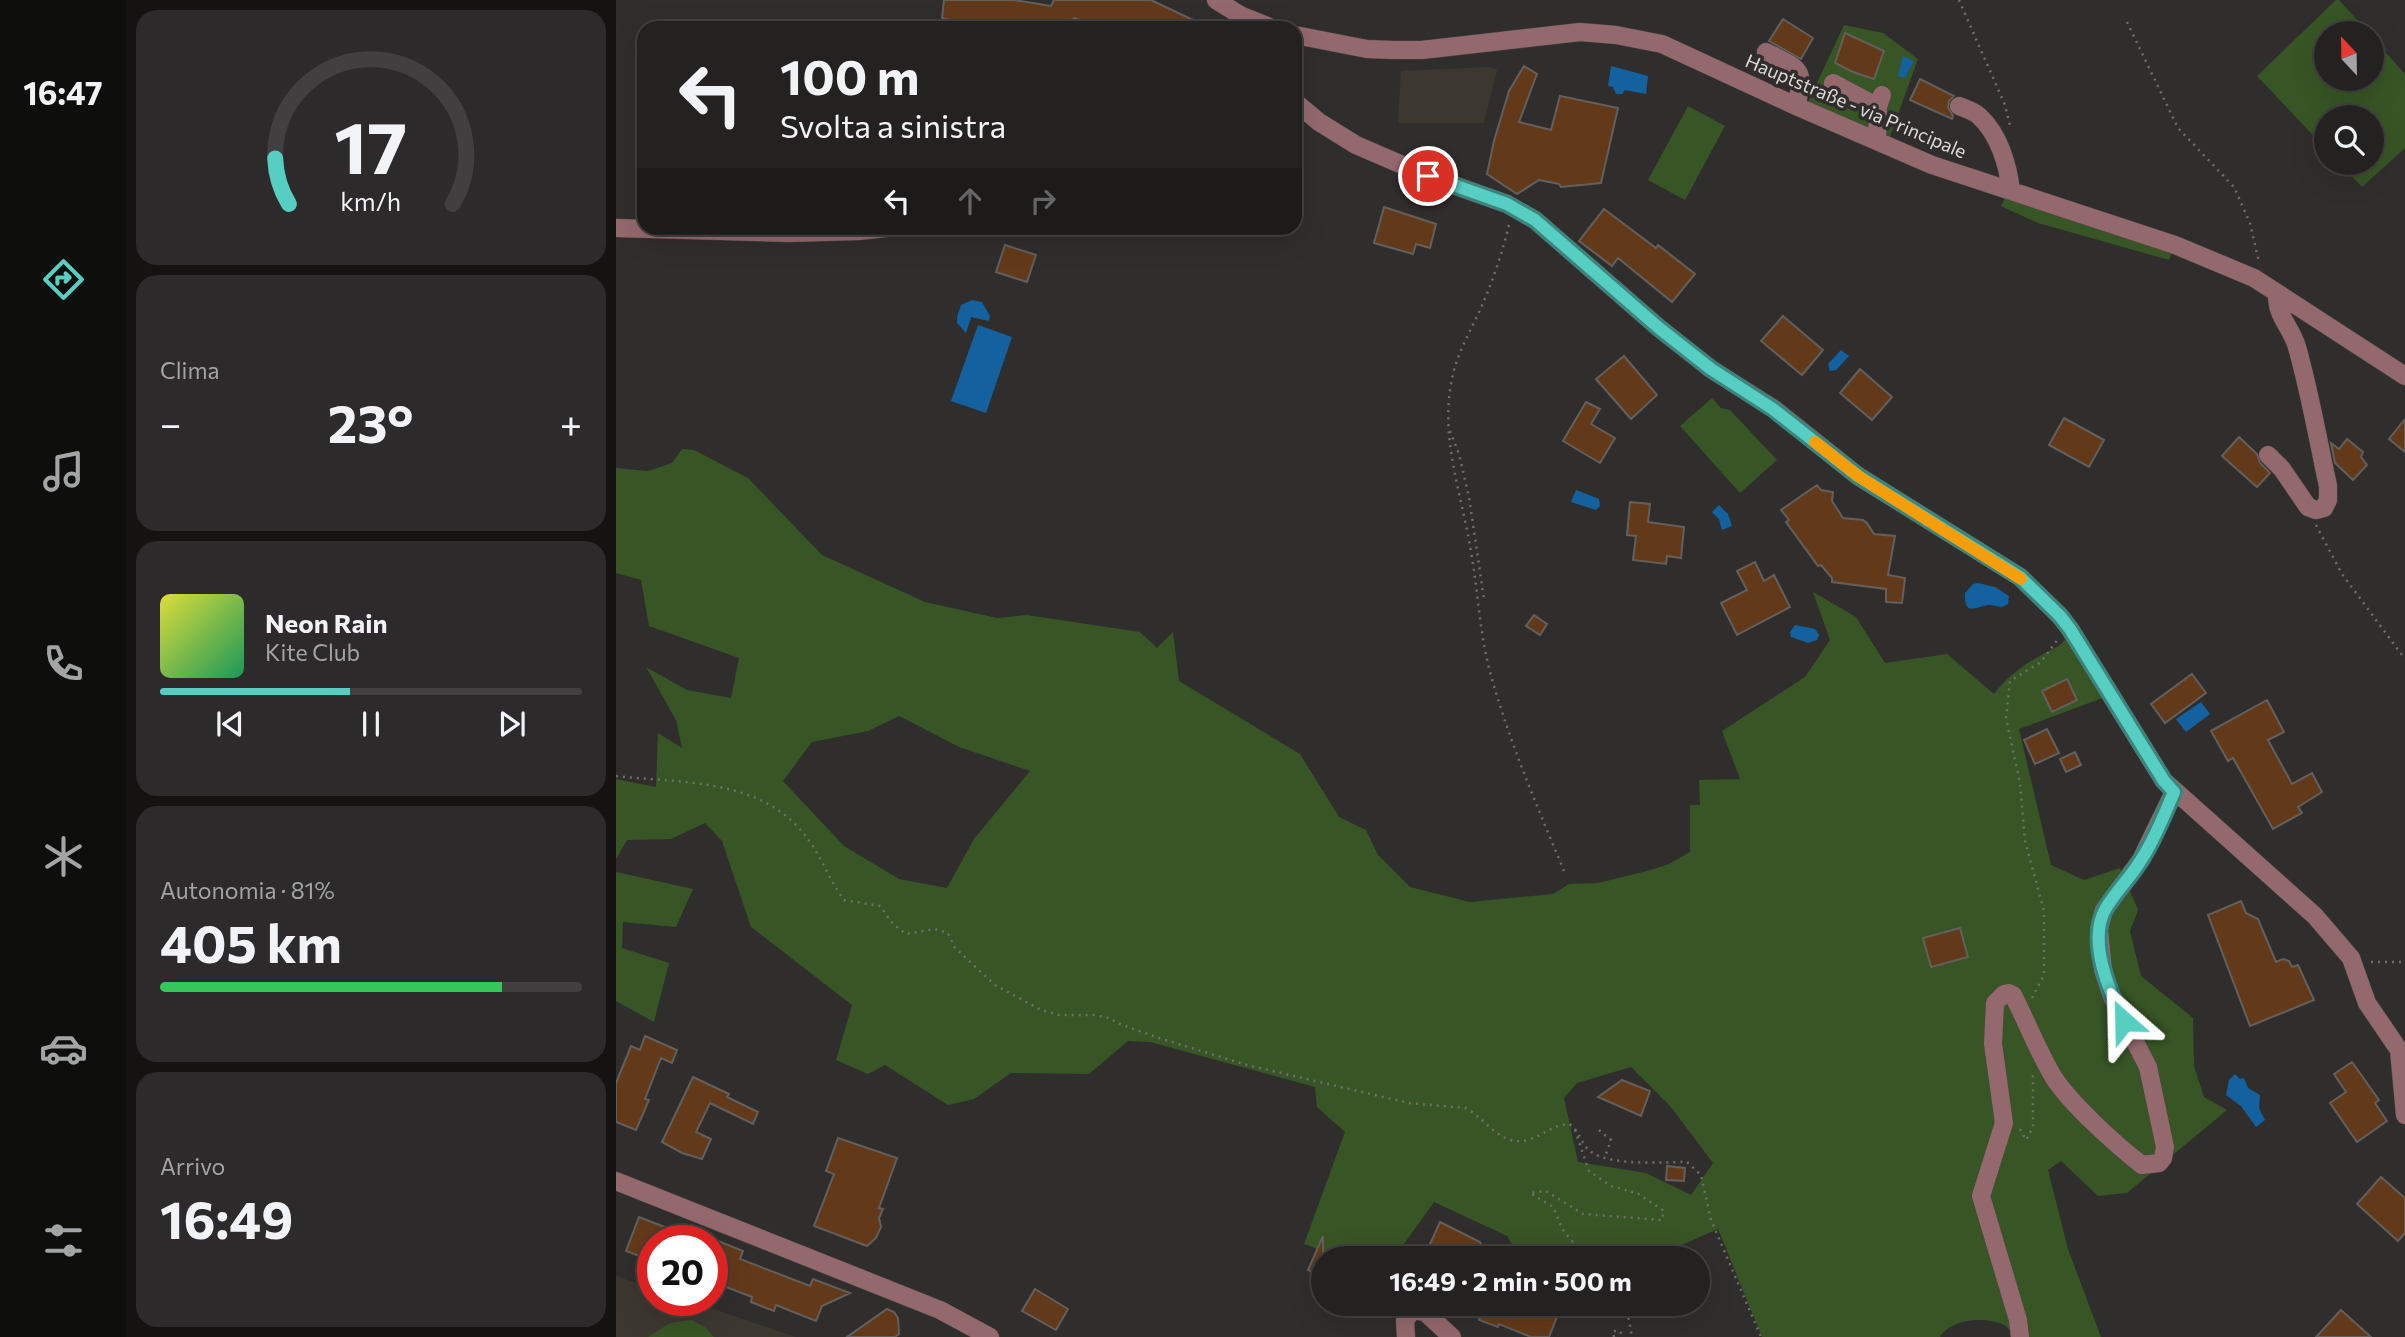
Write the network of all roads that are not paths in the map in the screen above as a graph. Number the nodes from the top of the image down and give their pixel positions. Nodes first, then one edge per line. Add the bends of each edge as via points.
1 (1216, 0) edge
2 (1237, 21) edge
3 (1302, 36) edge
4 (1766, 52) dead end
5 (1833, 83) dead end
6 (1796, 106) junction
7 (1959, 106) dead end
8 (1302, 108) edge
9 (1877, 141) junction
10 (2011, 191) junction
11 (616, 228) edge
12 (637, 229) edge
13 (2277, 293) junction
14 (2405, 376) edge
15 (2269, 455) dead end
16 (2174, 792) junction
17 (2402, 1051) edge
18 (2405, 1115) edge
19 (616, 1181) edge
20 (990, 1337) edge
21 (1406, 1337) edge
22 (1452, 1337) edge
23 (2020, 1337) edge

1 - 2 street
3 - 6 street, Hauptstraße - via Principale via 1356,47 1422,50 1580,32 1616,35 1662,44
4 - 6 street via 1797,69 1802,81
5 - 9 street via 1880,101
6 - 9 street, Hauptstraße - via Principale
7 - 10 street via 1978,114 1987,125 2006,162
8 - 16 street via 1356,145 1535,220 1711,369 1773,409 1858,476 2020,577 2060,616
9 - 10 street, Hauptstraße - via Principale
10 - 13 street, Hauptstraße - via Principale via 2175,245 2254,278
11 - 12 street
13 - 14 street, Hauptstraße - via Principale
13 - 15 street via 2279,314 2297,345 2328,486 2324,508 2308,507
16 - 17 street via 2315,916 2351,958 2367,1003
16 - 23 street via 2141,860 2104,909 2099,929 2103,970 2112,998 2148,1067 2165,1147 2159,1163 2143,1165 2132,1157 2056,1081 2013,995 2004,994 1995,1003 1993,1044 2004,1123 1981,1196
17 - 18 street
19 - 20 street via 940,1310
21 - 22 street via 1405,1321 1412,1310 1425,1312

